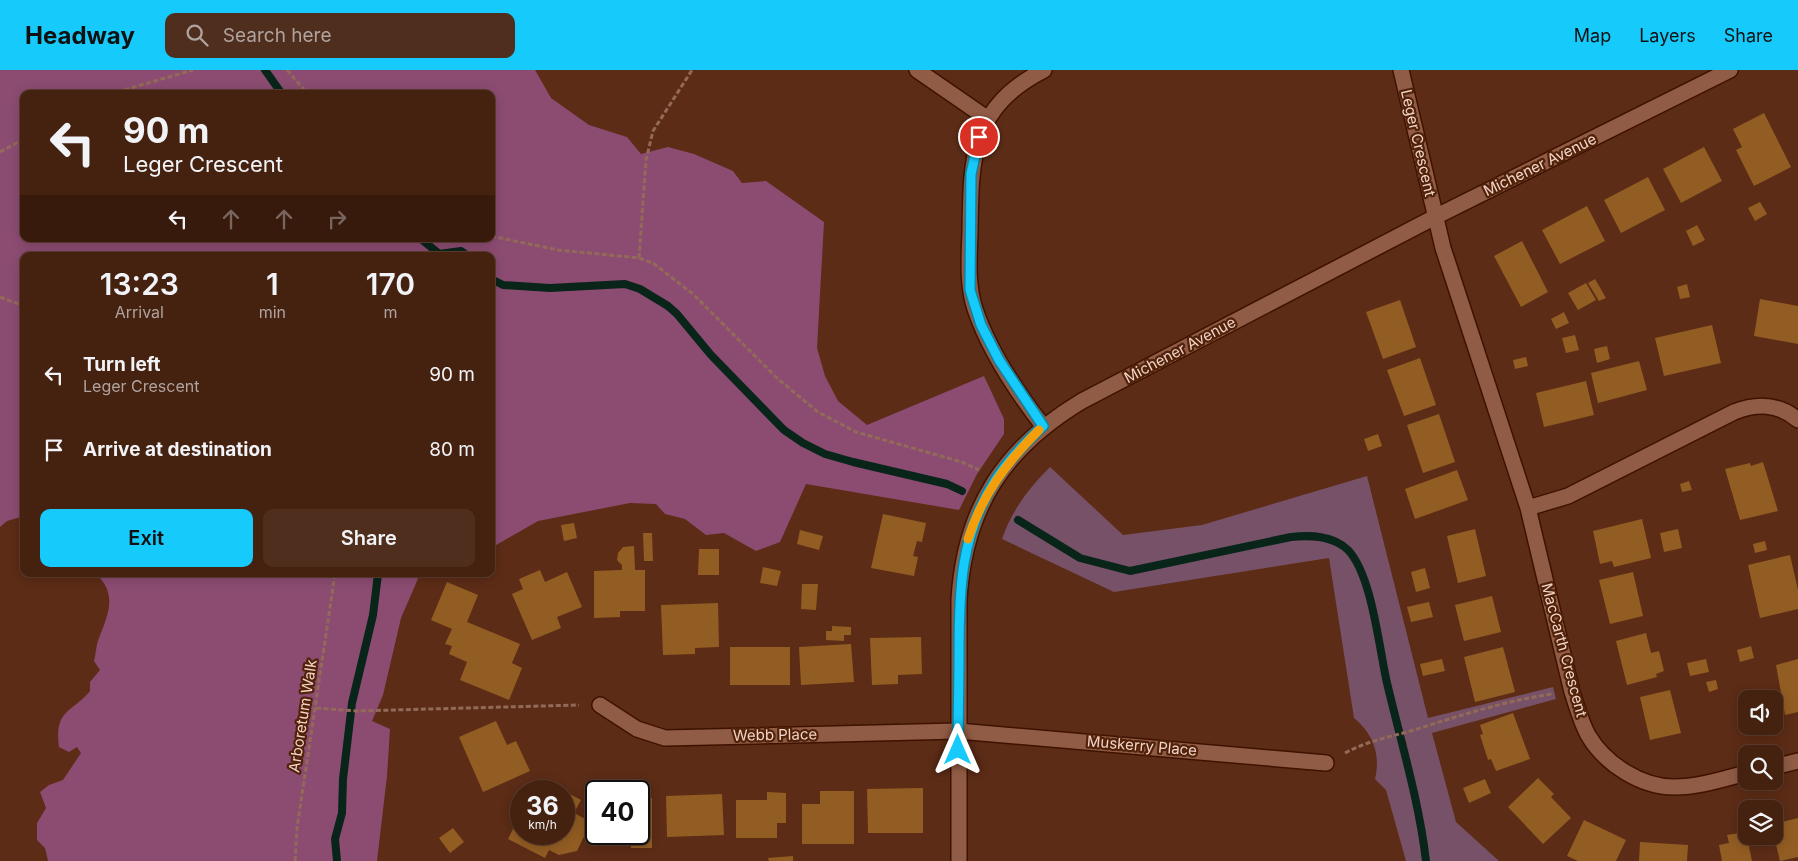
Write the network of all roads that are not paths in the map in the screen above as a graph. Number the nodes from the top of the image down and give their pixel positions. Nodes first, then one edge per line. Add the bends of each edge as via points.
1 (917, 70) edge
2 (1044, 70) edge
3 (1401, 70) edge
4 (1730, 70) edge
5 (988, 119) junction
6 (1435, 217) junction
7 (1798, 420) edge
8 (1043, 426) junction
9 (1528, 508) junction
10 (600, 705) road end
11 (958, 731) junction
12 (1798, 761) edge
13 (1326, 763) road end
14 (1783, 765) edge
15 (1738, 775) edge
16 (959, 861) edge

1 - 5 street
2 - 5 street via 1016,87
3 - 6 street, Leger Crescent
4 - 6 street, Michener Avenue
5 - 8 street via 979,137 971,174 970,290 981,325 999,360
6 - 8 street, Michener Avenue via 1082,401
6 - 9 street, MacCarth Crescent via 1446,261
7 - 9 street via 1783,410 1766,405 1749,406 1568,496
8 - 11 street, Michener Avenue via 995,480 975,519 963,560
9 - 15 street, MacCarth Crescent via 1579,716 1602,754 1634,777 1672,787
10 - 11 street, Webb Place via 637,729 665,738
11 - 13 street, Muskerry Place
11 - 16 street, Michener Avenue
12 - 14 street

